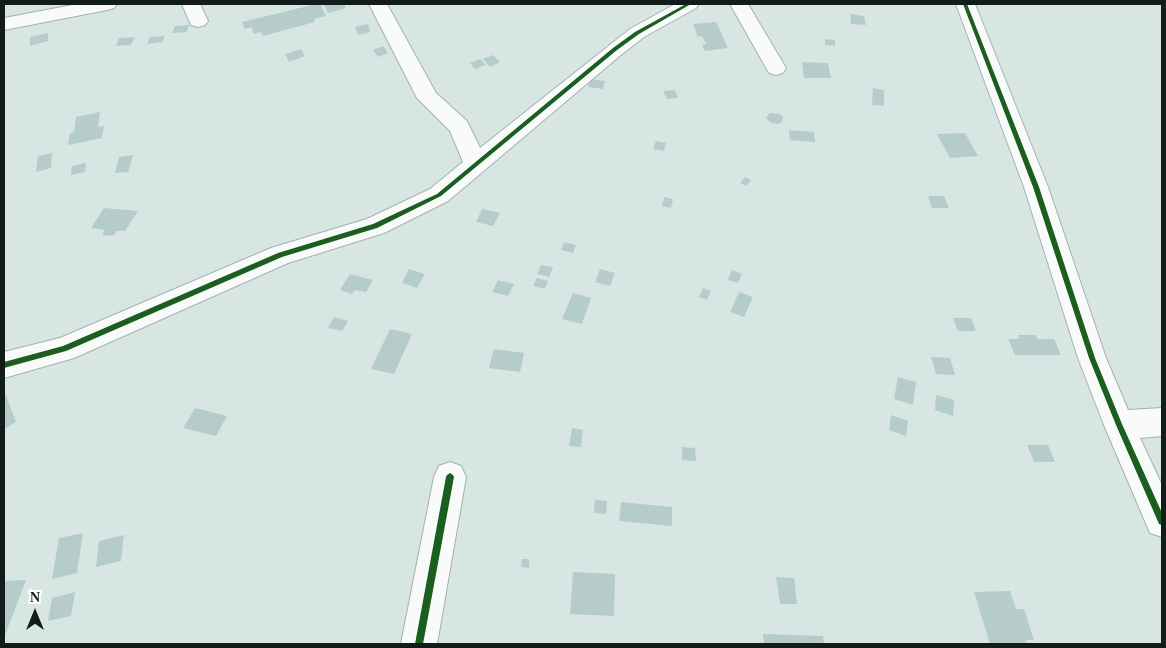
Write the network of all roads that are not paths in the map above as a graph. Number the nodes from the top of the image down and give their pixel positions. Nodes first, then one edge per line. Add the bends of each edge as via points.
1 (107, 4) edge
2 (378, 4) edge
3 (689, 4) edge
4 (739, 4) edge
5 (965, 4) edge
6 (4, 24) edge
7 (776, 68) dead end
8 (476, 164) junction
9 (4, 365) edge
10 (1162, 422) edge
11 (1119, 425) junction
12 (450, 477) dead end
13 (1162, 521) edge
14 (419, 644) edge

1 - 6 street
2 - 8 street via 428,98 460,127
3 - 8 street via 615,49
4 - 7 street
5 - 11 street via 1033,178 1085,340
8 - 9 street via 439,195 375,226 280,255 64,349
10 - 11 street
11 - 13 street
12 - 14 street

